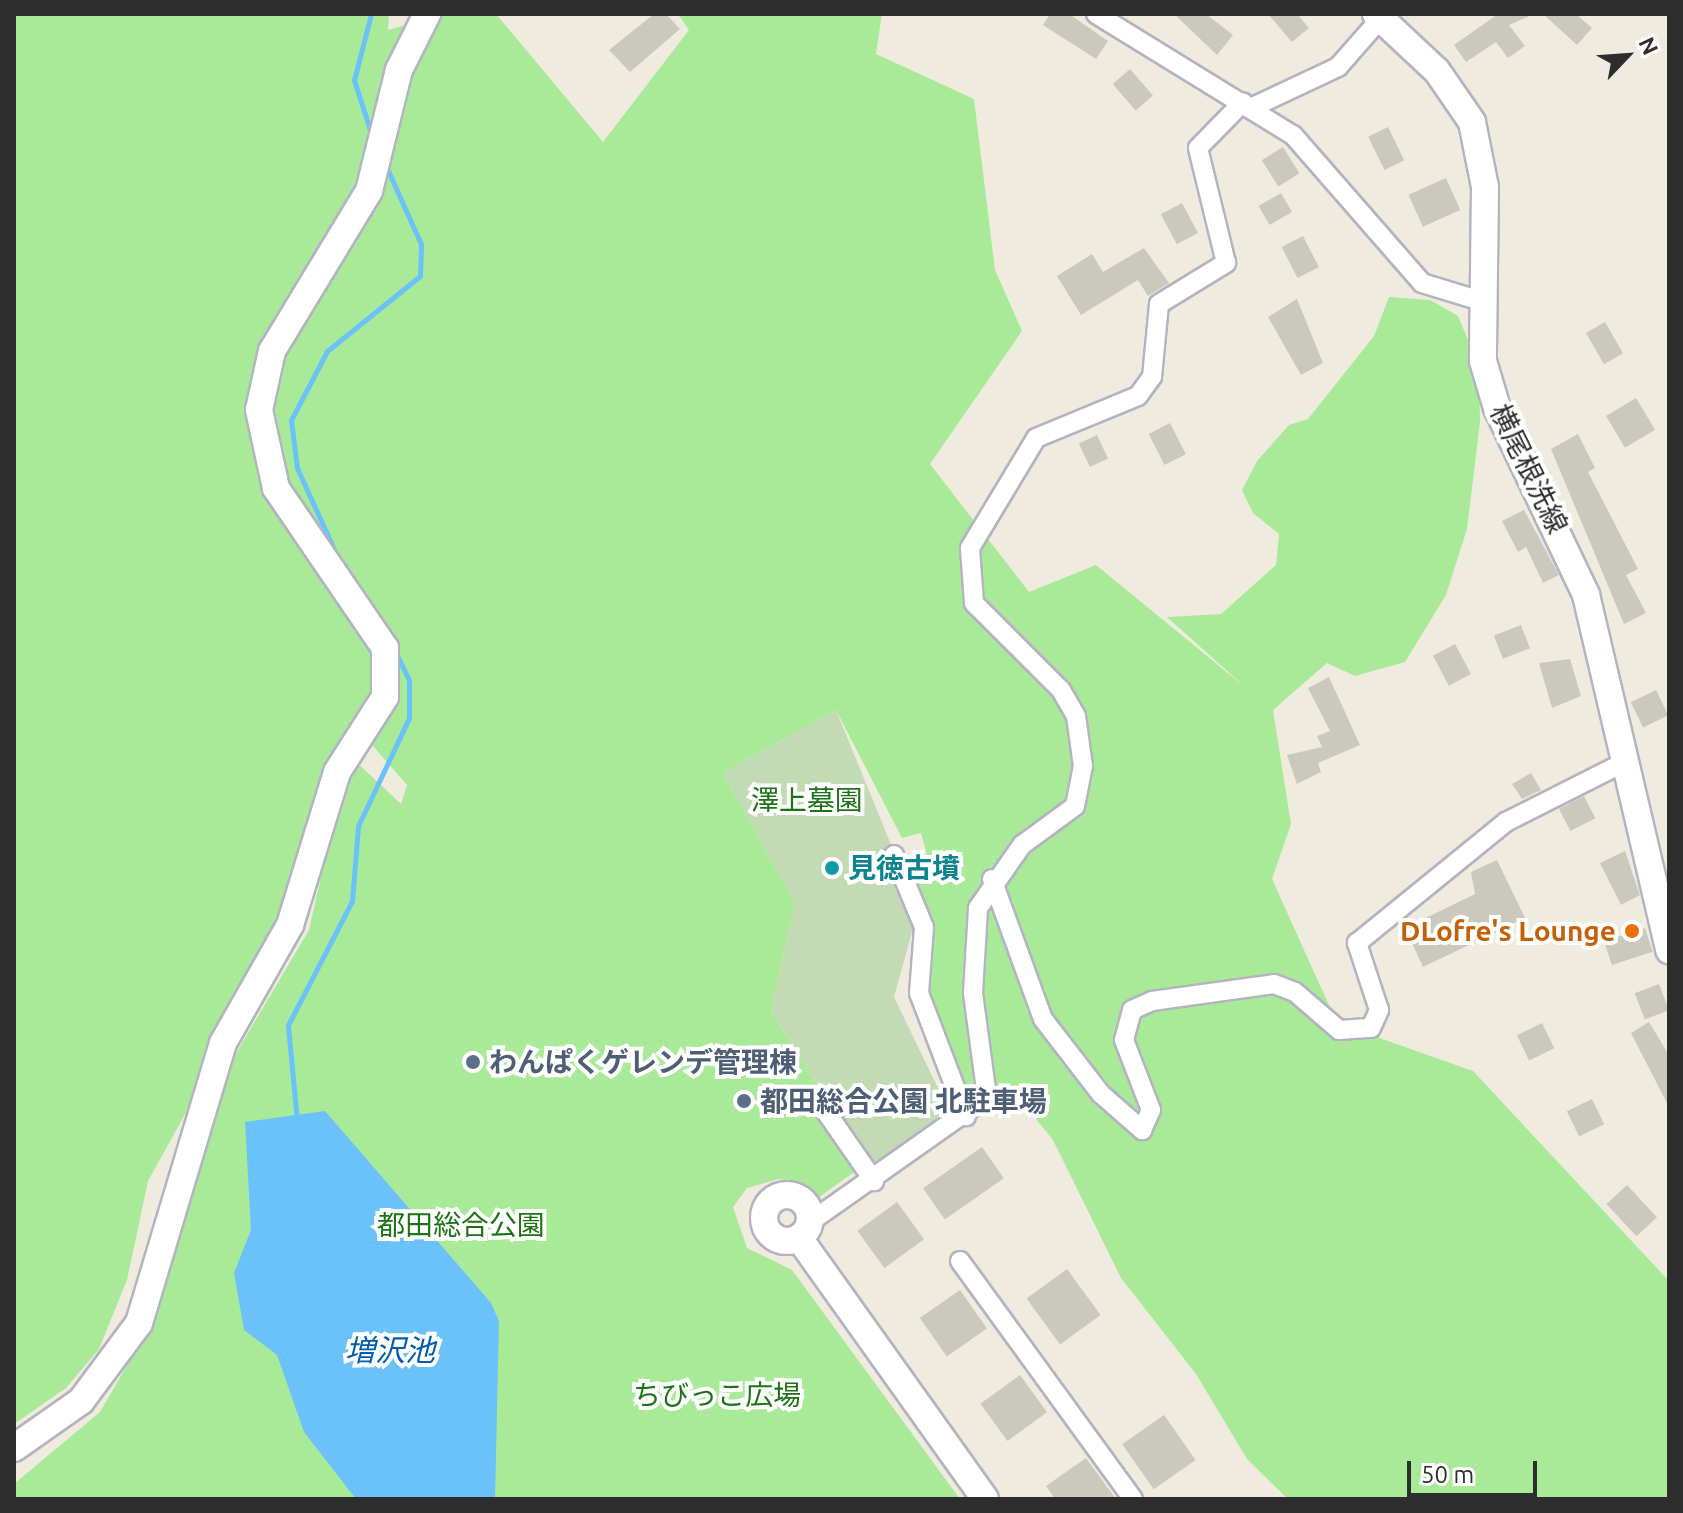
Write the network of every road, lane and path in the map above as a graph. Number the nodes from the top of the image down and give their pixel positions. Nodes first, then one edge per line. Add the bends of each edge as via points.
1 (427, 14) edge
2 (1096, 14) edge
3 (1379, 16) edge
4 (1249, 104) junction
5 (1484, 302) junction
6 (1625, 762) junction
7 (894, 855) dead end
8 (992, 879) junction
9 (1669, 950) edge
10 (824, 1109) dead end
11 (966, 1116) junction
12 (874, 1181) junction
13 (805, 1230) joint
14 (960, 1261) dead end
15 (14, 1448) edge
16 (985, 1499) edge
17 (1133, 1499) edge

1 - 15 street via 399,70 369,191 272,351 259,410 276,488 385,648 385,697 337,772 290,925 223,1043 139,1323 81,1401
2 - 4 street
3 - 4 street via 1338,67
3 - 5 street, 横尾根洗線 via 1437,71 1472,122 1485,187
4 - 5 street via 1319,159 1422,283
4 - 8 street via 1198,148 1226,263 1159,304 1152,377 1138,396 1036,438 970,548 974,603 1061,690 1076,716 1083,766 1075,806 1022,845
5 - 6 street, 横尾根洗線 via 1483,361 1497,408 1586,595
6 - 8 street via 1506,822 1357,943 1379,1010 1371,1028 1339,1030 1295,992 1274,984 1152,1001 1132,1010 1124,1040 1151,1110 1142,1130 1101,1094 1043,1019
6 - 9 street, 横尾根洗線
7 - 11 street via 924,927 919,993
8 - 11 street via 972,945 989,1089
10 - 12 street
11 - 12 street
12 - 13 street
13 - 16 street
14 - 17 street

